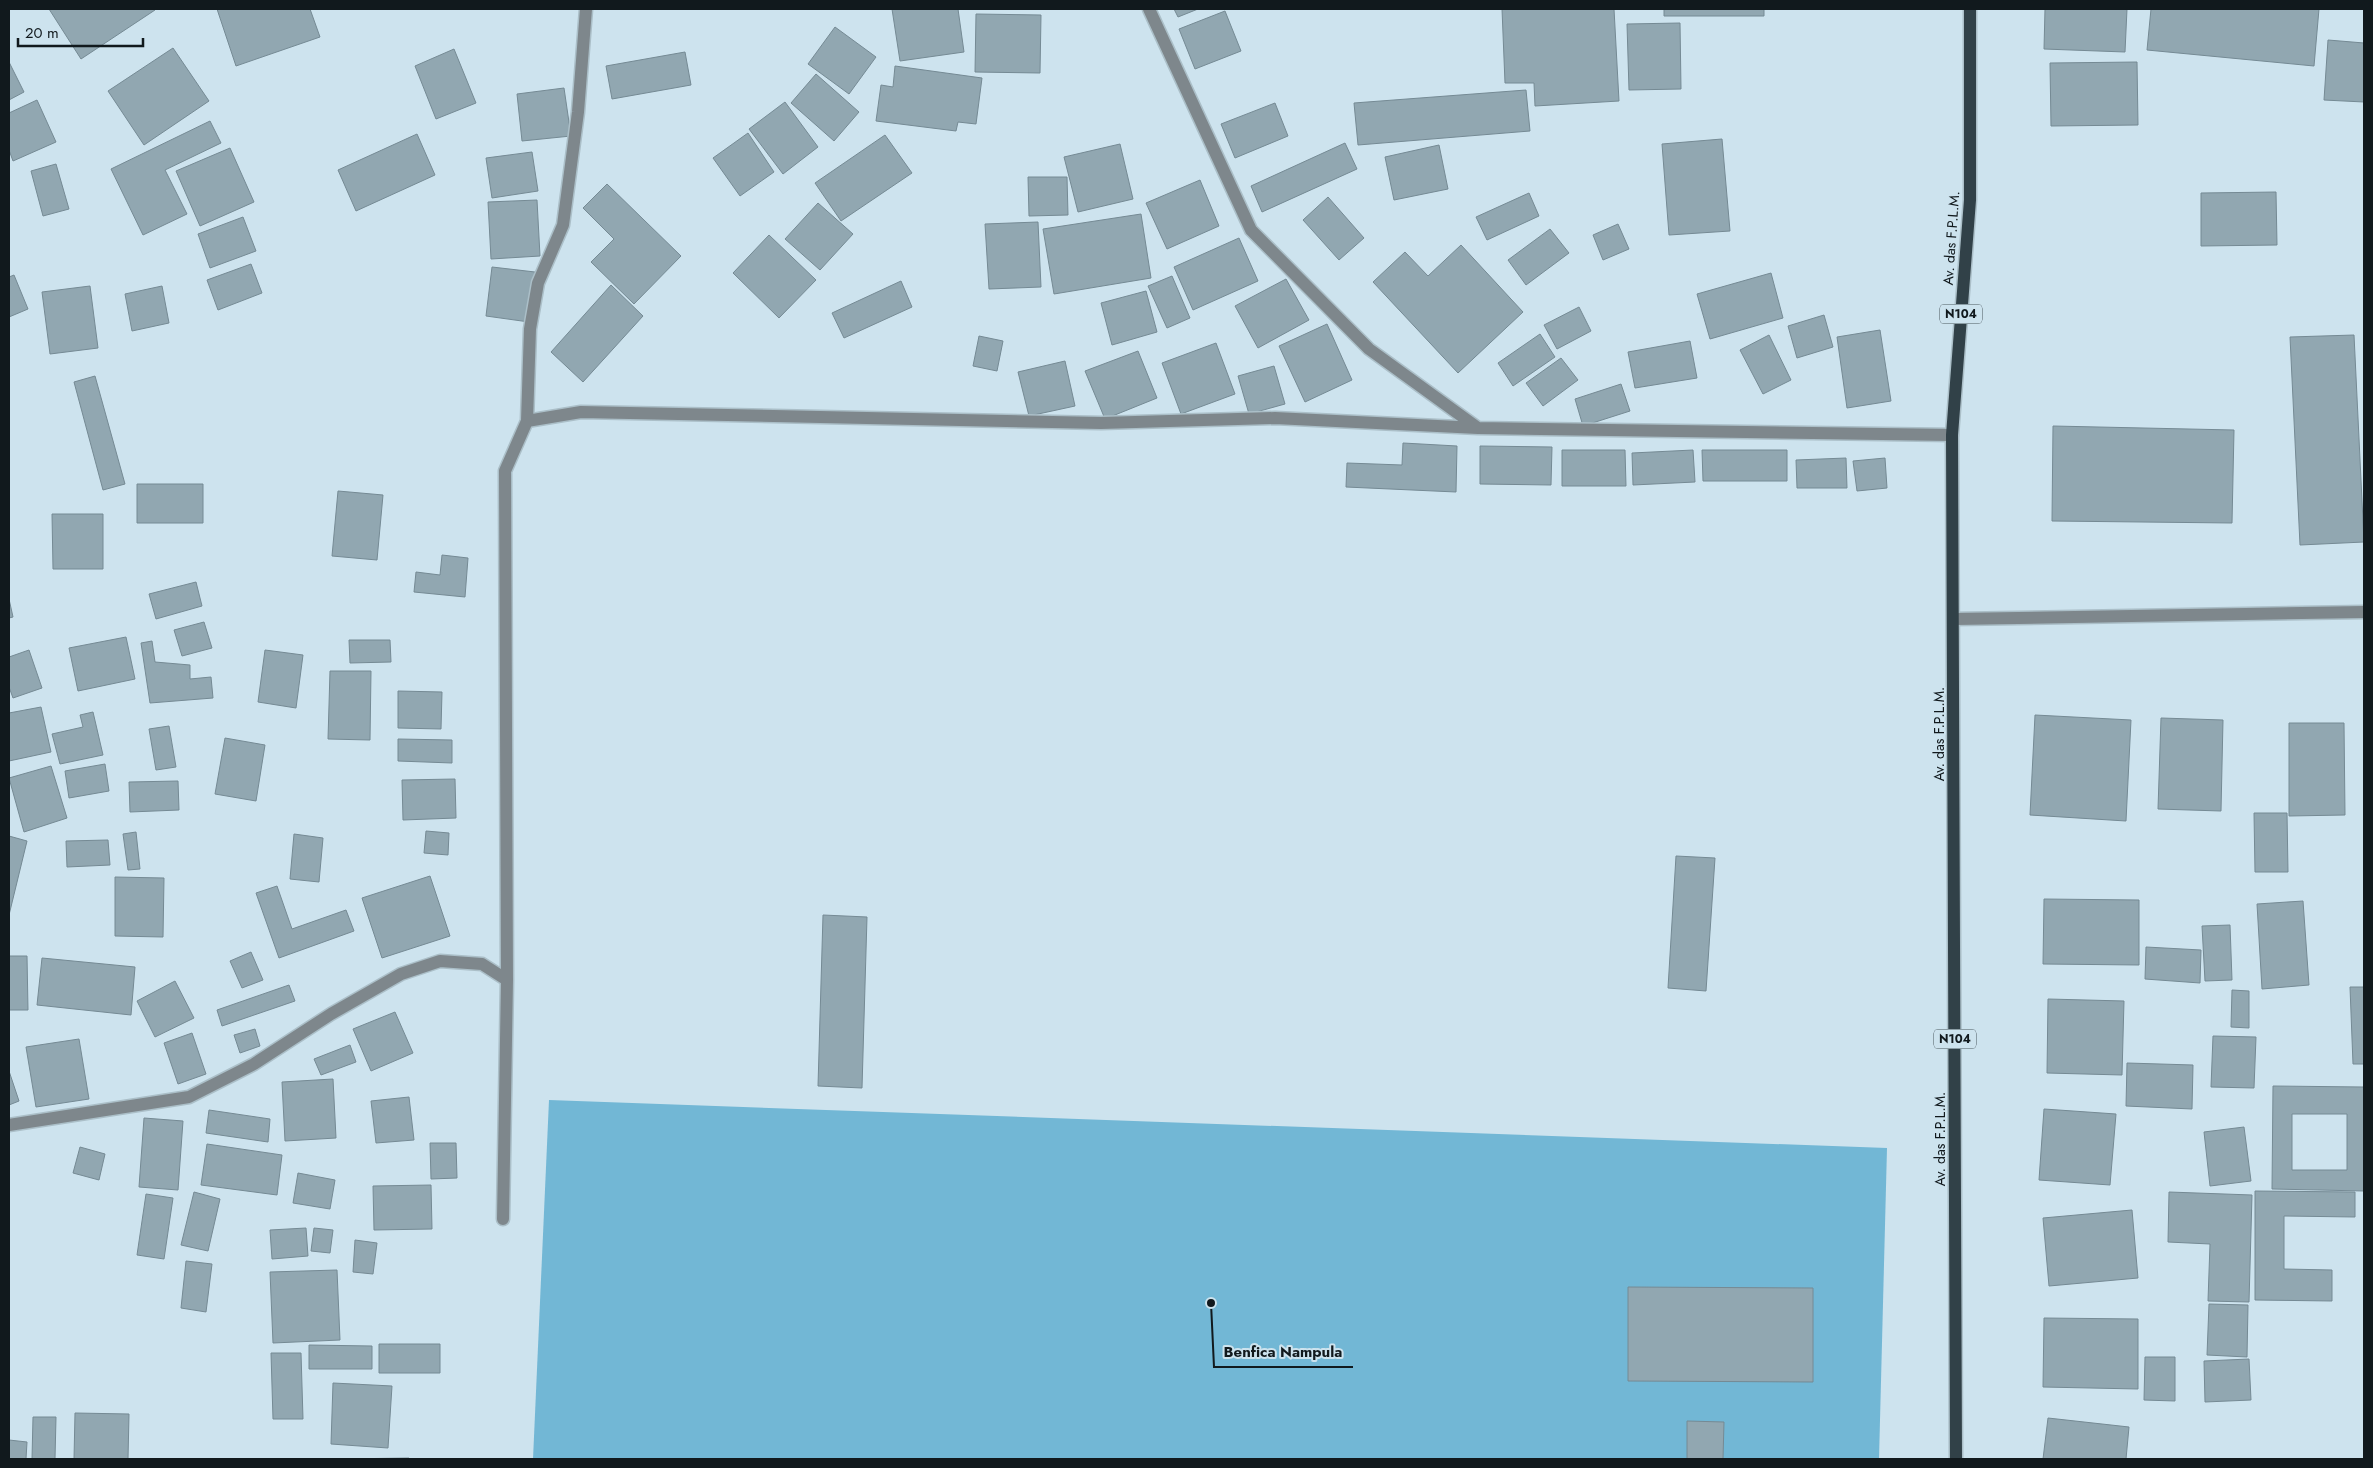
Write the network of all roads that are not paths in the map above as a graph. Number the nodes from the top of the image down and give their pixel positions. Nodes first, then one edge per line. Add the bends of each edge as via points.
1 (586, 9) edge
2 (1149, 9) edge
3 (1970, 9) edge
4 (527, 421) junction
5 (1478, 428) junction
6 (1952, 435) junction
7 (2364, 612) edge
8 (1954, 619) junction
9 (507, 980) junction
10 (9, 1125) edge
11 (504, 1219) dead end
12 (1956, 1459) edge

1 - 4 street via 578,112 563,225 538,283 530,329
2 - 5 street via 1251,230 1369,350
3 - 6 main road, Av. das F.P.L.M. / N104 via 1970,200
4 - 5 street via 581,412 1101,423 1275,418
4 - 9 street via 505,471
5 - 6 street
6 - 8 main road, Av. das F.P.L.M. / N104
7 - 8 street
8 - 12 main road, Av. das F.P.L.M. / N104
9 - 10 street via 482,964 440,961 401,974 254,1064 189,1098
9 - 11 street

